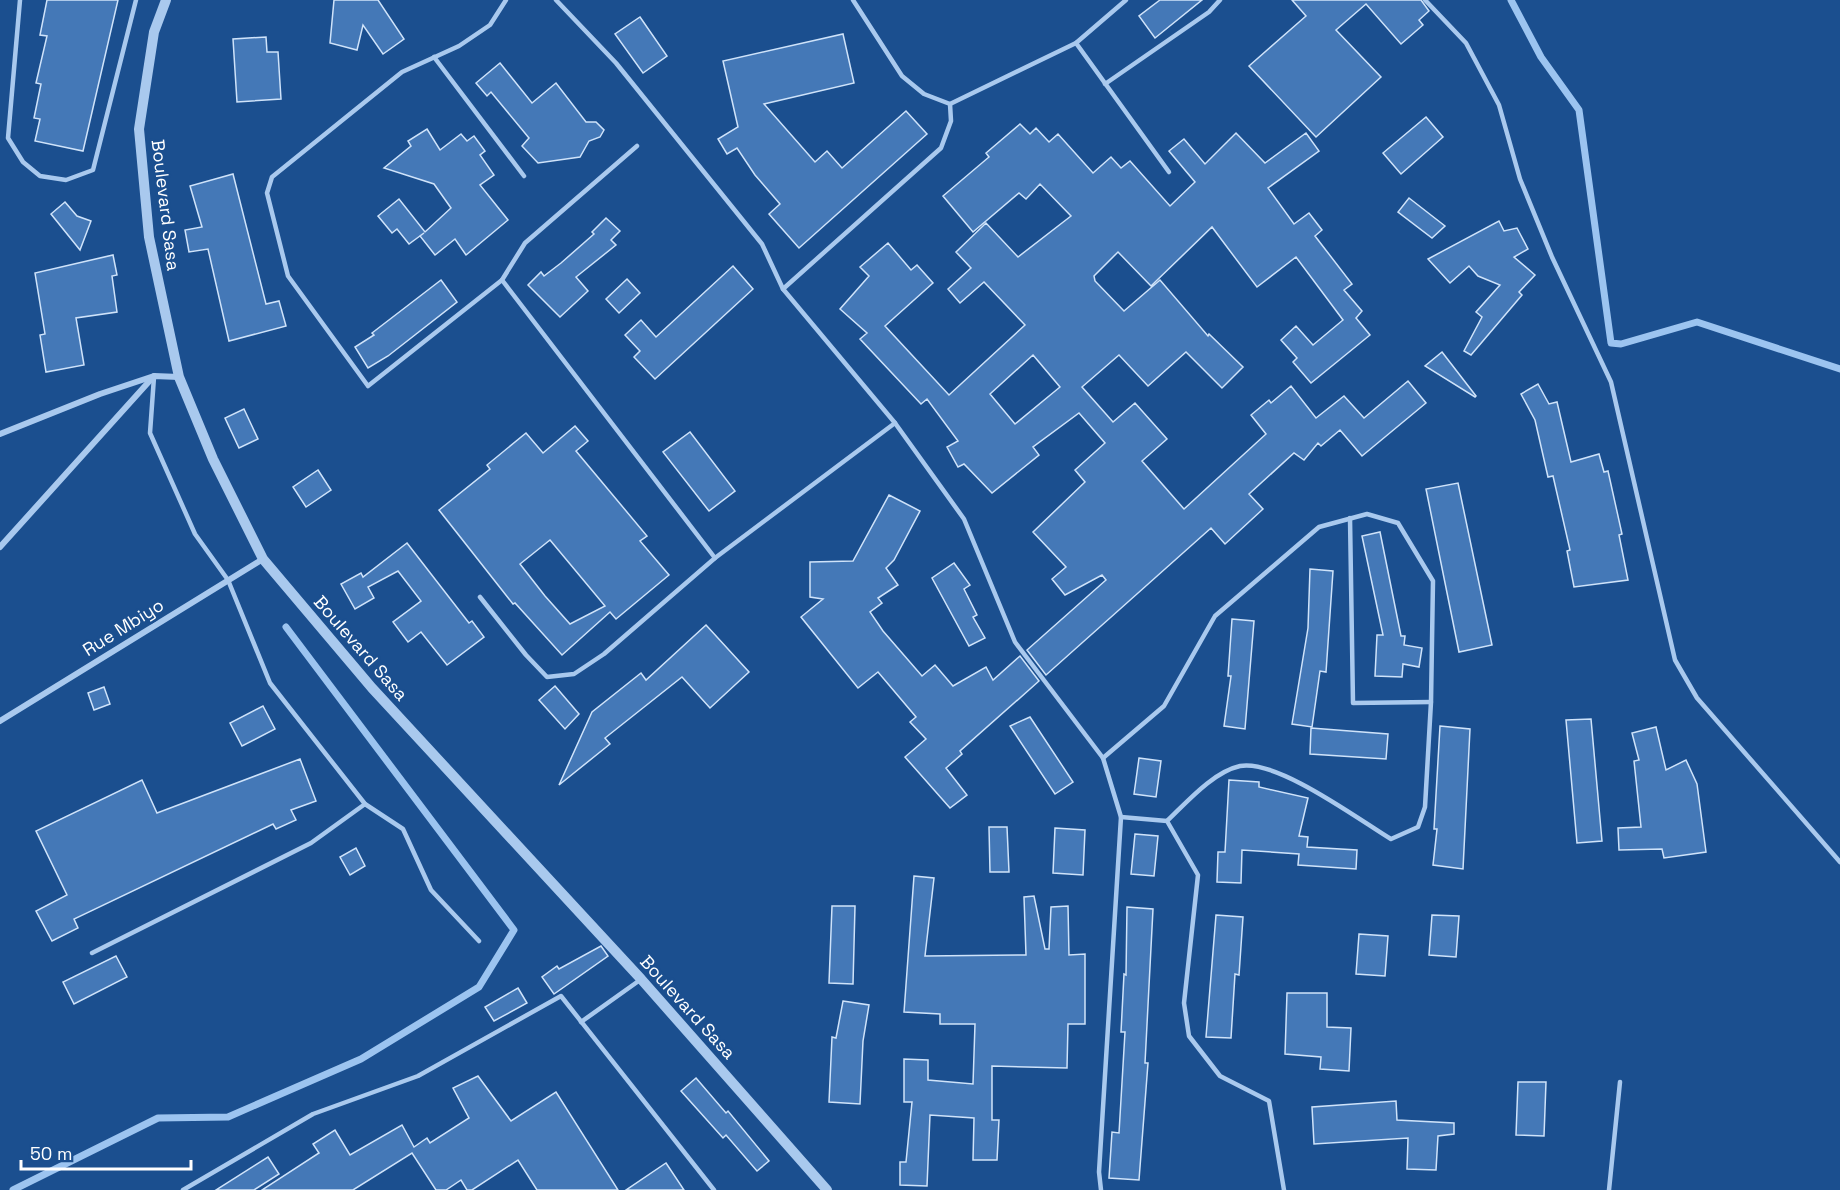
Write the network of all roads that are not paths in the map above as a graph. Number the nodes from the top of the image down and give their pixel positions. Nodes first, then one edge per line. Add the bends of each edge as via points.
1 (20, 0) edge
2 (136, 0) edge
3 (166, 0) edge
4 (506, 0) edge
5 (556, 0) edge
6 (852, 0) edge
7 (1126, 0) edge
8 (1220, 0) edge
9 (1425, 0) edge
10 (1076, 43) junction
11 (434, 57) junction
12 (1106, 84) junction
13 (950, 104) junction
14 (637, 146) dead end
15 (1168, 172) dead end
16 (524, 176) dead end
17 (502, 280) junction
18 (783, 289) junction
19 (154, 376) junction
20 (180, 377) junction
21 (895, 423) junction
22 (0, 434) edge
23 (1350, 518) junction
24 (0, 547) edge
25 (715, 558) junction
26 (263, 559) junction
27 (228, 580) junction
28 (480, 597) dead end
29 (1431, 702) junction
30 (0, 721) edge
31 (1103, 758) junction
32 (365, 804) junction
33 (1121, 817) junction
34 (1167, 821) junction
35 (1840, 862) edge
36 (479, 941) dead end
37 (92, 953) dead end
38 (641, 979) junction
39 (581, 1022) junction
40 (1620, 1082) dead end
41 (183, 1190) edge
42 (714, 1190) edge
43 (828, 1190) edge
44 (1101, 1190) edge
45 (1284, 1190) edge
46 (1609, 1190) edge

1 - 2 lane via 8,138 23,162 40,176 66,180 93,170
3 - 20 street, Boulevard Sasa via 154,32 139,129 149,237
4 - 11 lane via 490,25
5 - 18 lane via 616,63 762,244
6 - 13 lane via 902,76 924,94
7 - 10 lane
8 - 12 lane via 1209,12
9 - 35 lane via 1466,44 1499,105 1520,179 1611,382 1675,660 1697,698
10 - 12 lane
10 - 13 lane
11 - 16 lane
11 - 17 lane via 402,72 272,177 267,193 288,276 368,386
12 - 15 lane
13 - 18 lane via 951,122 941,148
14 - 17 lane via 525,243
17 - 25 lane
18 - 21 lane
19 - 20 street
19 - 22 street
19 - 24 street
19 - 27 lane via 150,433 195,534
20 - 26 street, Boulevard Sasa via 213,459
21 - 25 lane
21 - 31 lane via 964,519 1015,642
23 - 29 lane via 1367,514 1398,523 1433,581
23 - 29 lane via 1353,703
23 - 31 lane via 1319,527 1215,616 1164,706
25 - 28 lane via 604,654 574,674 547,677
26 - 27 street, Rue Mbiyo
26 - 38 street, Boulevard Sasa via 372,688
27 - 30 street, Rue Mbiyo
27 - 32 lane via 270,683
29 - 34 lane via 1425,807 1418,827 1391,839 1282,772 1241,766 1205,784
31 - 33 lane
32 - 36 lane via 403,829 431,890
32 - 37 lane via 311,843
33 - 34 lane
33 - 44 lane
34 - 45 lane via 1198,875 1184,1003 1190,1036 1220,1076 1269,1101
38 - 39 lane
38 - 43 street, Boulevard Sasa
39 - 41 lane via 561,996 418,1076 313,1114
39 - 42 lane
40 - 46 lane

